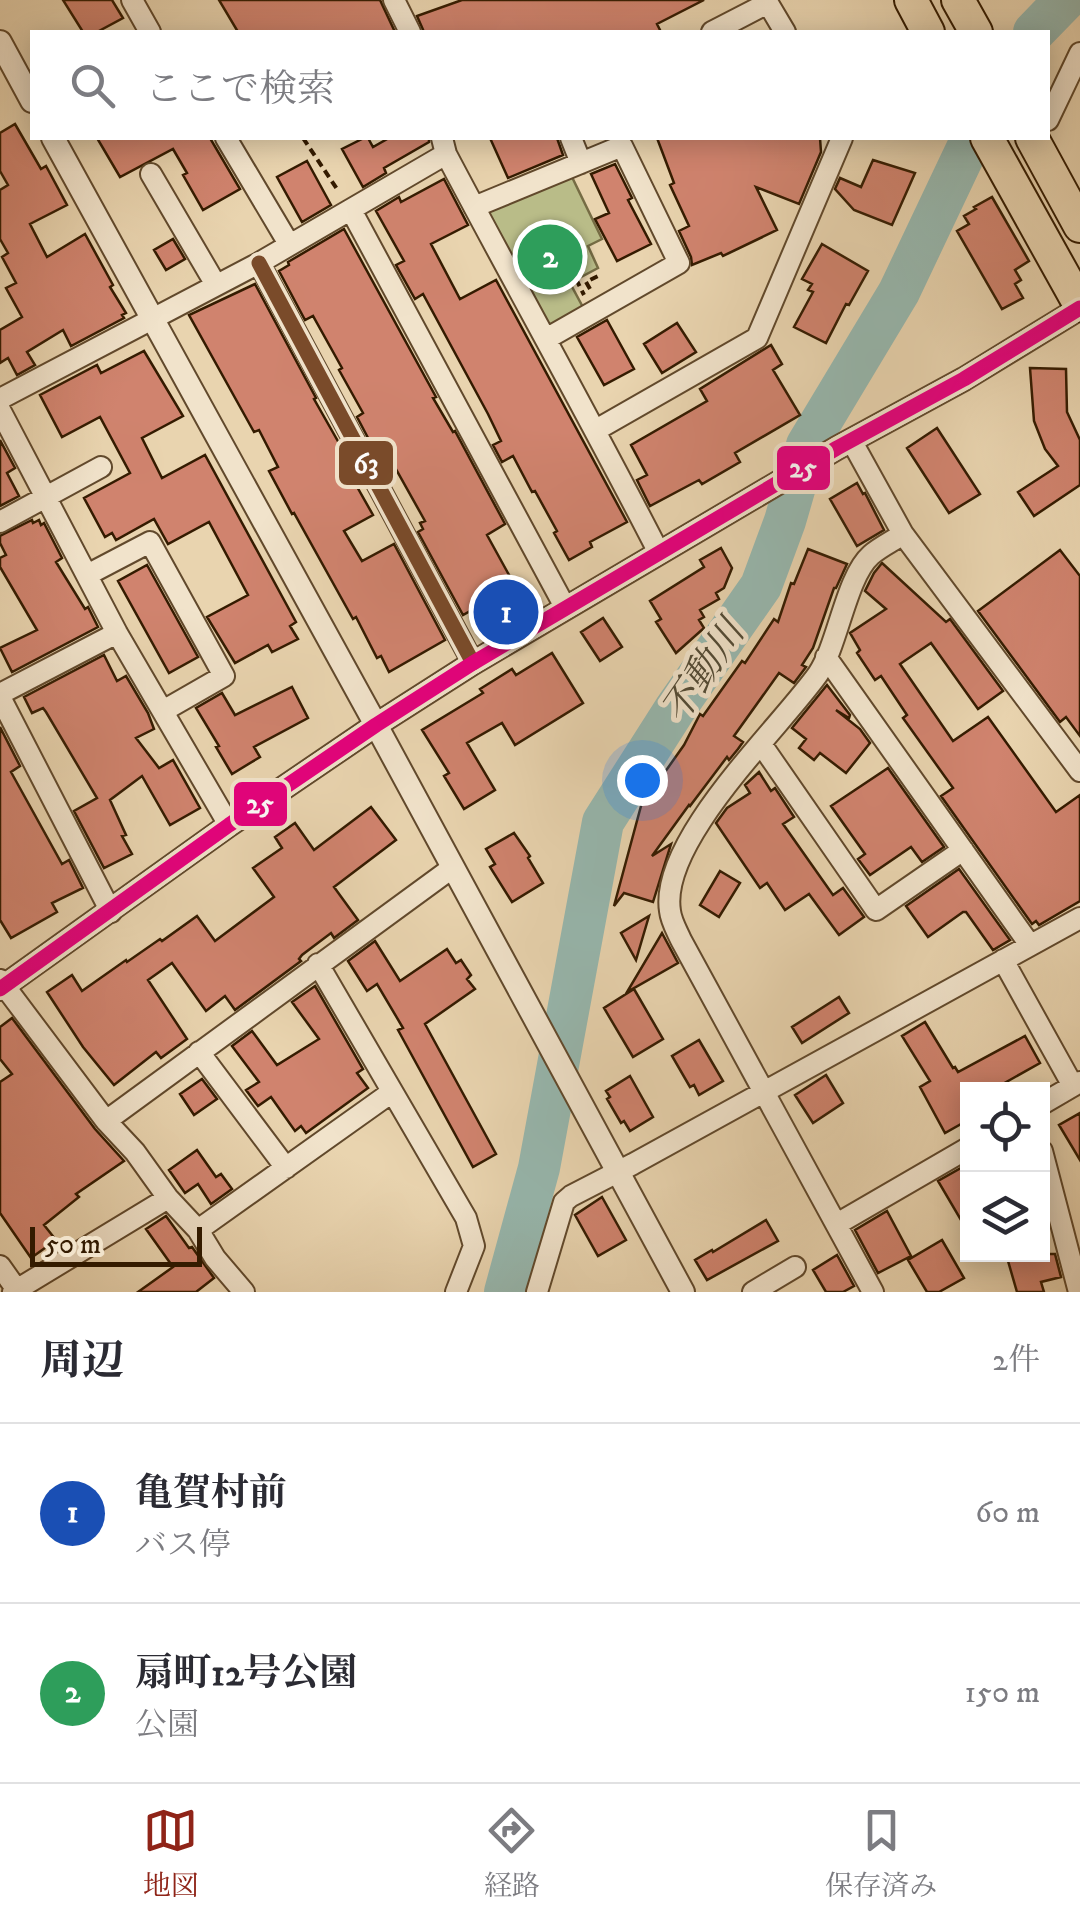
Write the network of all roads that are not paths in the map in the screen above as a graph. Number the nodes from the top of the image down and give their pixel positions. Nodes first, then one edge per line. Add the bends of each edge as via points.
1 (394, 0) edge
2 (912, 0) edge
3 (958, 0) edge
4 (135, 1) edge
5 (767, 1) edge
6 (149, 30) edge
7 (409, 30) edge
8 (716, 30) edge
9 (783, 30) edge
10 (927, 30) edge
11 (975, 30) edge
12 (0, 42) edge
13 (1080, 53) edge
14 (30, 96) edge
15 (1050, 113) edge
16 (54, 140) edge
17 (227, 140) edge
18 (572, 140) edge
19 (841, 140) edge
20 (1041, 140) edge
21 (444, 146) edge
22 (992, 146) edge
23 (581, 163) junction
24 (151, 174) dead end
25 (474, 207) junction
26 (351, 210) junction
27 (1080, 226) edge
28 (289, 244) junction
29 (258, 262) junction
30 (216, 285) junction
31 (1080, 306) edge
32 (153, 318) junction
33 (546, 340) junction
34 (0, 399) edge
35 (0, 410) edge
36 (596, 430) junction
37 (844, 444) junction
38 (101, 467) dead end
39 (47, 497) junction
40 (0, 522) edge
41 (904, 534) junction
42 (659, 552) junction
43 (87, 575) junction
44 (565, 607) junction
45 (117, 632) junction
46 (826, 657) junction
47 (473, 663) junction
48 (0, 695) edge
49 (163, 711) junction
50 (376, 725) junction
51 (761, 744) junction
52 (1080, 771) edge
53 (229, 825) junction
54 (963, 850) junction
55 (452, 868) junction
56 (111, 912) junction
57 (1080, 918) edge
58 (1030, 945) junction
59 (1003, 960) junction
60 (318, 964) junction
61 (1, 985) edge
62 (199, 1052) junction
63 (1077, 1084) edge
64 (762, 1091) junction
65 (392, 1092) junction
66 (1050, 1099) edge
67 (106, 1121) junction
68 (960, 1153) edge
69 (286, 1168) junction
70 (617, 1170) junction
71 (1049, 1172) edge
72 (168, 1198) junction
73 (837, 1224) junction
74 (198, 1230) junction
75 (1074, 1254) edge
76 (0, 1266) edge
77 (795, 1267) dead end
78 (15, 1291) edge
79 (241, 1291) edge
80 (456, 1292) edge
81 (538, 1292) edge
82 (683, 1292) edge
83 (753, 1292) edge
84 (873, 1292) edge
85 (1079, 1292) edge

1 - 7 street
2 - 10 highway
3 - 11 highway
4 - 6 street
5 - 8 street
5 - 9 street
12 - 14 street
13 - 15 street
16 - 32 street
17 - 28 street
18 - 23 street
19 - 36 street via 757,338
20 - 27 highway
21 - 25 street
21 - 26 street
22 - 31 highway
23 - 25 street
23 - 33 street via 622,146 679,263
24 - 30 street
25 - 33 street
26 - 28 street
26 - 44 street
28 - 29 street
29 - 30 street
29 - 47 street
30 - 32 street
31 - 37 street
32 - 34 street
32 - 50 street
33 - 36 street
35 - 39 street
36 - 42 street
37 - 41 street
37 - 42 street
38 - 39 street
39 - 40 street
39 - 43 street
41 - 46 street via 869,556
41 - 52 street
42 - 44 street
43 - 45 street
43 - 49 street via 150,542 224,676
44 - 47 street
45 - 48 street
45 - 49 street
46 - 51 street
46 - 54 street
47 - 50 street
48 - 56 street
49 - 53 street
50 - 53 street
50 - 55 street
51 - 54 street via 876,910
51 - 64 street via 692,832 670,891 670,913
53 - 56 street
54 - 58 street
55 - 60 street
55 - 70 street
56 - 61 street
57 - 58 street
58 - 59 street
59 - 63 street
59 - 64 street
60 - 62 street
60 - 65 street
61 - 67 street
62 - 67 street
62 - 69 street
63 - 66 street
64 - 70 street
64 - 73 street
65 - 69 street
65 - 80 street via 466,1218 474,1246
67 - 72 street
68 - 73 street
69 - 74 street
70 - 81 street via 564,1202
70 - 82 street
71 - 75 street
72 - 74 street
72 - 78 street
73 - 84 street
74 - 79 street
75 - 85 street
76 - 78 street
77 - 83 street

